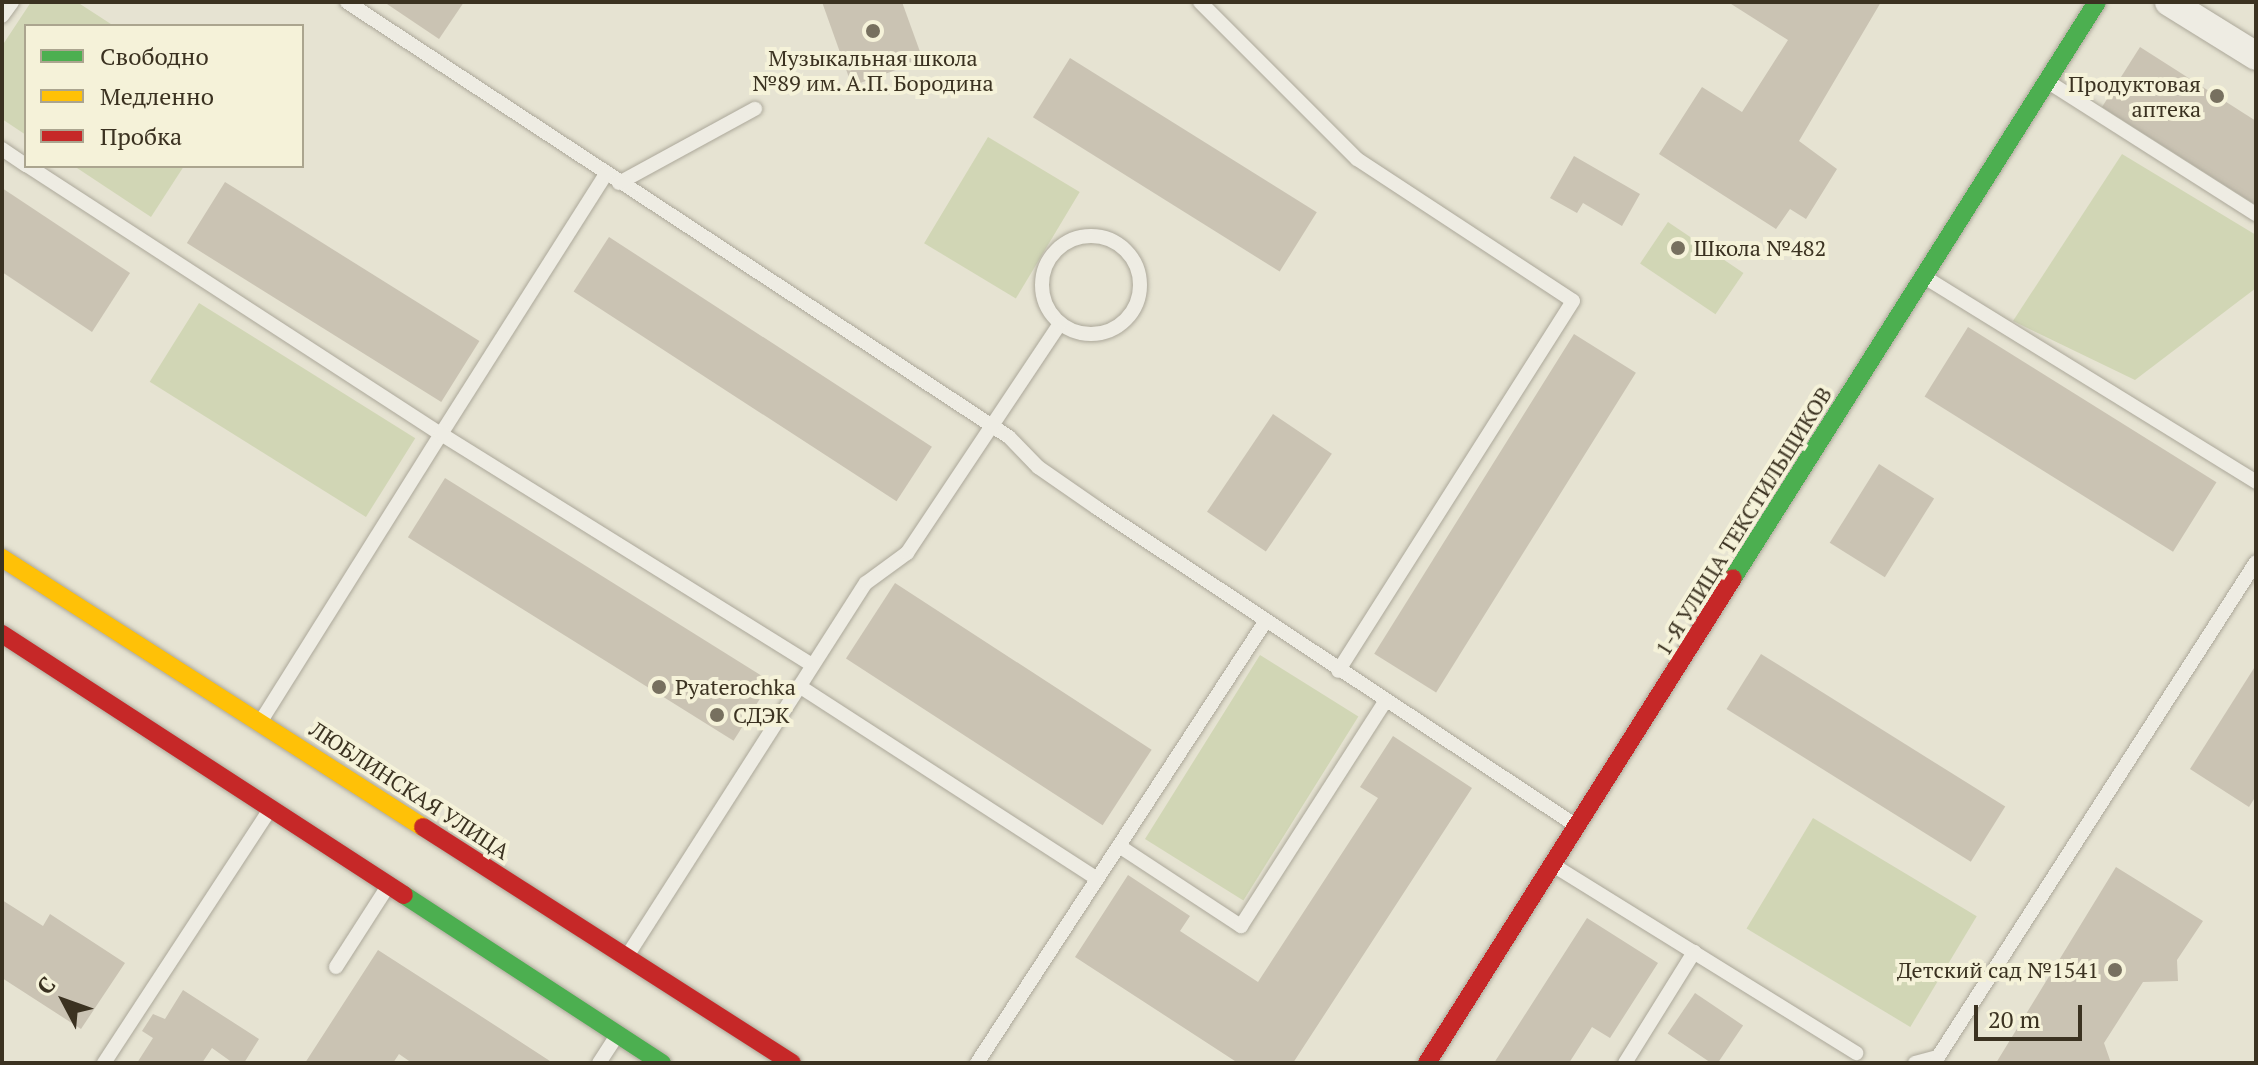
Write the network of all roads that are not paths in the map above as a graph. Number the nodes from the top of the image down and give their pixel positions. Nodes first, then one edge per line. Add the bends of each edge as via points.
1 (12, 2) edge
2 (347, 2) edge
3 (1200, 2) edge
4 (2097, 2) edge
5 (2169, 2) edge
6 (2, 16) edge
7 (2256, 56) edge
8 (2047, 81) junction
9 (755, 109) dead end
10 (2, 149) edge
11 (24, 163) edge
12 (32, 168) edge
13 (612, 179) junction
14 (2256, 214) edge
15 (1926, 278) junction
16 (1060, 324) junction
17 (991, 426) junction
18 (441, 434) junction
19 (2256, 482) edge
20 (2, 558) edge
21 (2256, 562) edge
22 (1265, 622) junction
23 (2, 634) edge
24 (812, 665) junction
25 (1338, 671) junction
26 (799, 686) junction
27 (1385, 702) junction
28 (259, 723) junction
29 (270, 808) junction
30 (1577, 827) junction
31 (1119, 846) junction
32 (1553, 864) junction
33 (1097, 879) junction
34 (389, 885) junction
35 (1694, 952) junction
36 (626, 957) junction
37 (336, 967) dead end
38 (618, 1034) junction
39 (1856, 1053) dead end
40 (104, 1063) edge
41 (599, 1063) edge
42 (662, 1063) edge
43 (792, 1063) edge
44 (977, 1063) edge
45 (1427, 1063) edge
46 (1625, 1063) edge
47 (1915, 1063) edge

1 - 6 lane
2 - 13 lane
3 - 25 lane via 1357,159 1573,301
4 - 8 main road, 1-Я УЛИЦА ТЕКСТИЛЬЩИКОВ
5 - 7 street
8 - 14 lane
8 - 15 main road, 1-Я УЛИЦА ТЕКСТИЛЬЩИКОВ
9 - 13 lane
10 - 11 lane
12 - 18 lane
13 - 17 lane
13 - 18 lane
15 - 19 lane
15 - 30 main road, 1-Я УЛИЦА ТЕКСТИЛЬЩИКОВ
16 - 16 lane via 1042,287 1048,260 1057,249 1096,236 1123,247 1133,259 1141,288 1129,316 1104,333 1073,332
16 - 17 lane
17 - 22 lane via 1038,467
17 - 24 lane via 907,553 866,583
18 - 24 lane
18 - 28 lane
20 - 28 main road, ЛЮБЛИНСКАЯ УЛИЦА
21 - 47 lane via 1938,1057
22 - 25 lane
22 - 31 lane
23 - 29 main road
24 - 26 lane
25 - 27 lane
26 - 33 lane
26 - 36 lane
27 - 30 lane
27 - 31 lane via 1241,926
28 - 36 main road, ЛЮБЛИНСКАЯ УЛИЦА
29 - 34 main road
29 - 40 lane
30 - 32 main road, 1-Я УЛИЦА ТЕКСТИЛЬЩИКОВ
31 - 33 lane
32 - 35 lane
32 - 45 main road, 1-Я УЛИЦА ТЕКСТИЛЬЩИКОВ
33 - 44 lane
34 - 37 lane
34 - 38 main road
35 - 39 lane
35 - 46 lane
36 - 43 main road, ЛЮБЛИНСКАЯ УЛИЦА
38 - 41 lane
38 - 42 main road

